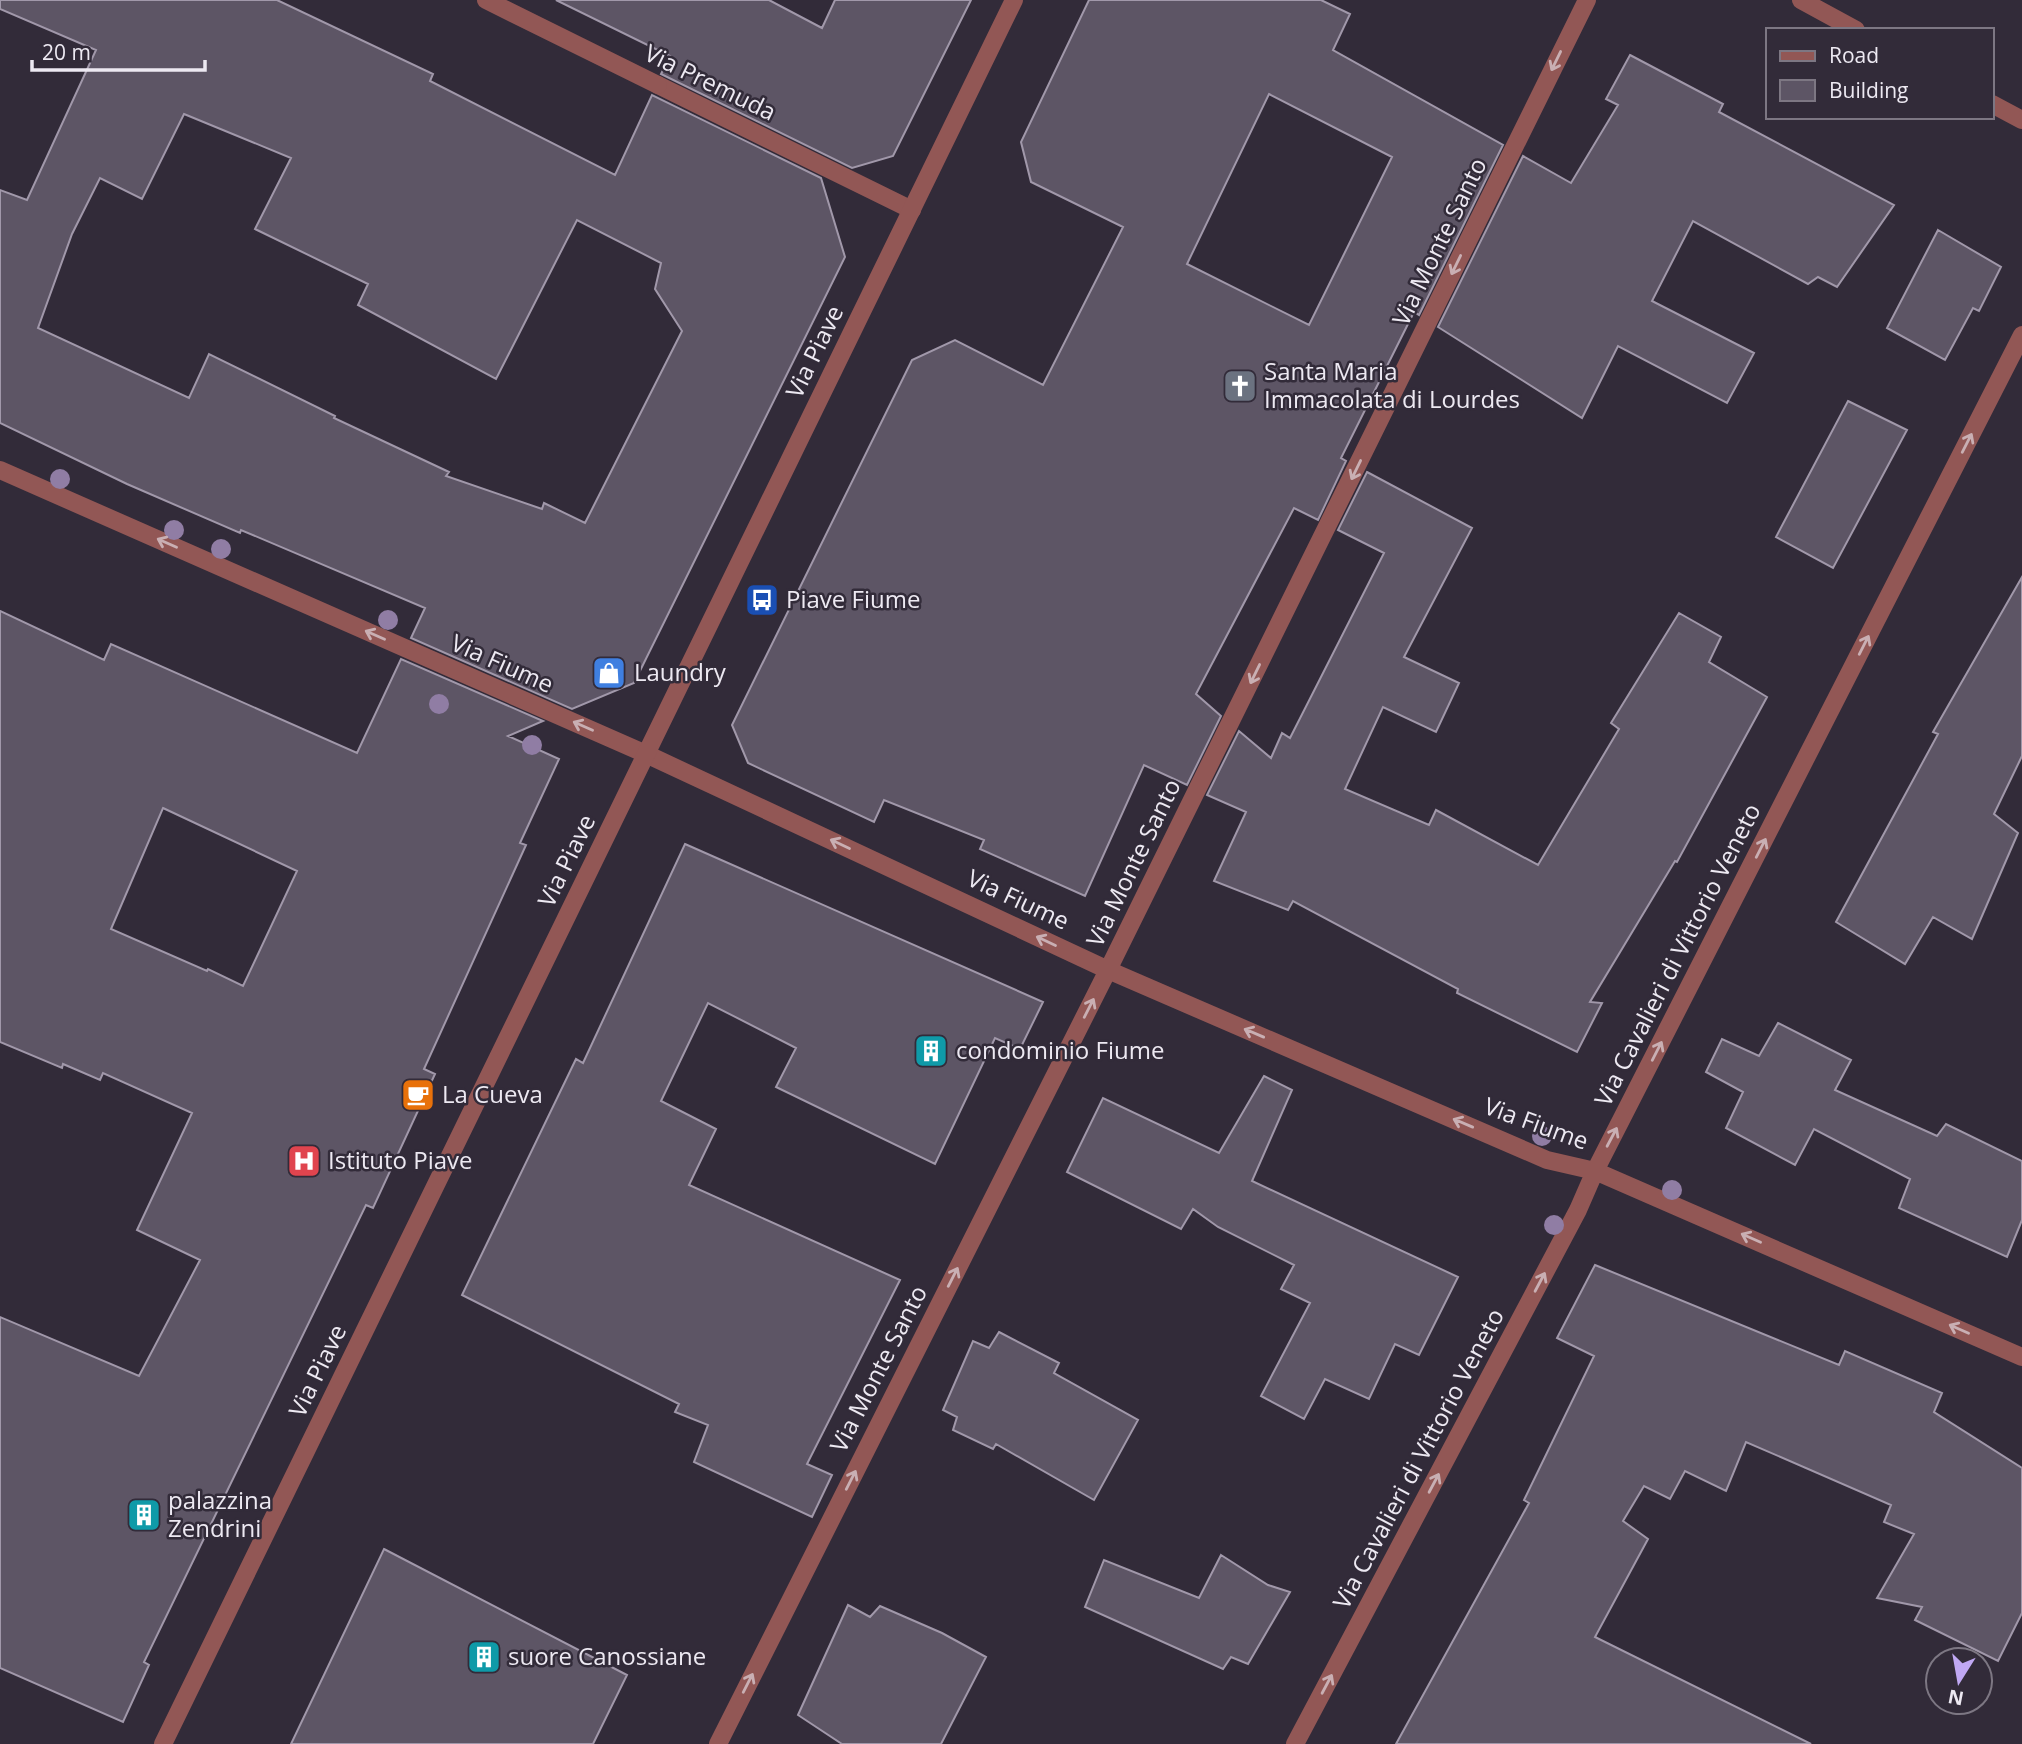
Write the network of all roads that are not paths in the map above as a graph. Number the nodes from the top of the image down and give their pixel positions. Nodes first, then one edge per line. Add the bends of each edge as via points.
1 (486, 0) edge
2 (1014, 0) edge
3 (1587, 0) edge
4 (1801, 0) edge
5 (1852, 28) edge
6 (1994, 105) edge
7 (2022, 120) edge
8 (912, 210) junction
9 (2022, 335) edge
10 (0, 470) edge
11 (646, 754) junction
12 (1108, 970) junction
13 (1595, 1171) junction
14 (2022, 1357) edge
15 (163, 1744) edge
16 (718, 1744) edge
17 (1295, 1744) edge

1 - 8 street, Via Premuda
2 - 8 street, Via Piave
3 -> 12 street, Via Monte Santo
4 - 5 street
6 - 7 street
8 - 11 street, Via Piave
13 -> 9 street, Via Cavalieri di Vittorio Veneto
11 -> 10 street, Via Fiume
12 -> 11 street, Via Fiume
11 - 15 street, Via Piave
13 -> 12 street, Via Fiume via 1547,1160
16 -> 12 street, Via Monte Santo
14 -> 13 street, Via Fiume
17 -> 13 street, Via Cavalieri di Vittorio Veneto

